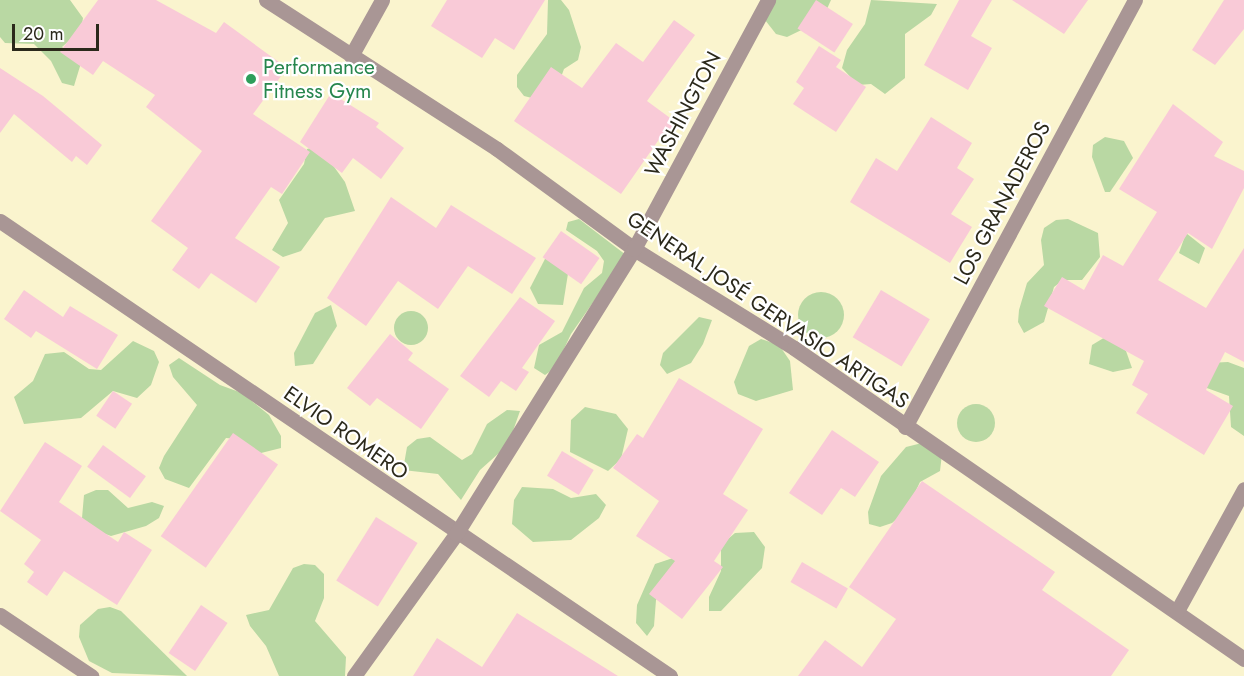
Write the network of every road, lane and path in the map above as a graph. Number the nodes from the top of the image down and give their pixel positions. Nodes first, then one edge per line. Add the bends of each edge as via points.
1 (266, 0) edge
2 (382, 0) edge
3 (768, 0) edge
4 (1135, 0) edge
5 (351, 56) junction
6 (0, 221) edge
7 (634, 249) junction
8 (905, 427) junction
9 (1244, 489) edge
10 (456, 534) junction
11 (1177, 611) junction
12 (0, 615) edge
13 (1244, 659) edge
14 (91, 676) edge
15 (354, 676) edge
16 (670, 676) edge

1 - 5 street, GENERAL JOSÉ GERVASIO ARTIGAS
2 - 5 street
3 - 7 street, WASHINGTON
4 - 8 street, LOS GRANADEROS
5 - 7 street, GENERAL JOSÉ GERVASIO ARTIGAS via 497,149
6 - 10 street, ELVIO ROMERO
7 - 8 street, GENERAL JOSÉ GERVASIO ARTIGAS via 794,348
7 - 10 street, WASHINGTON
8 - 11 street, GENERAL JOSÉ GERVASIO ARTIGAS
9 - 11 street
10 - 15 street, WASHINGTON
10 - 16 street, ELVIO ROMERO
11 - 13 street, GENERAL JOSÉ GERVASIO ARTIGAS
12 - 14 street

